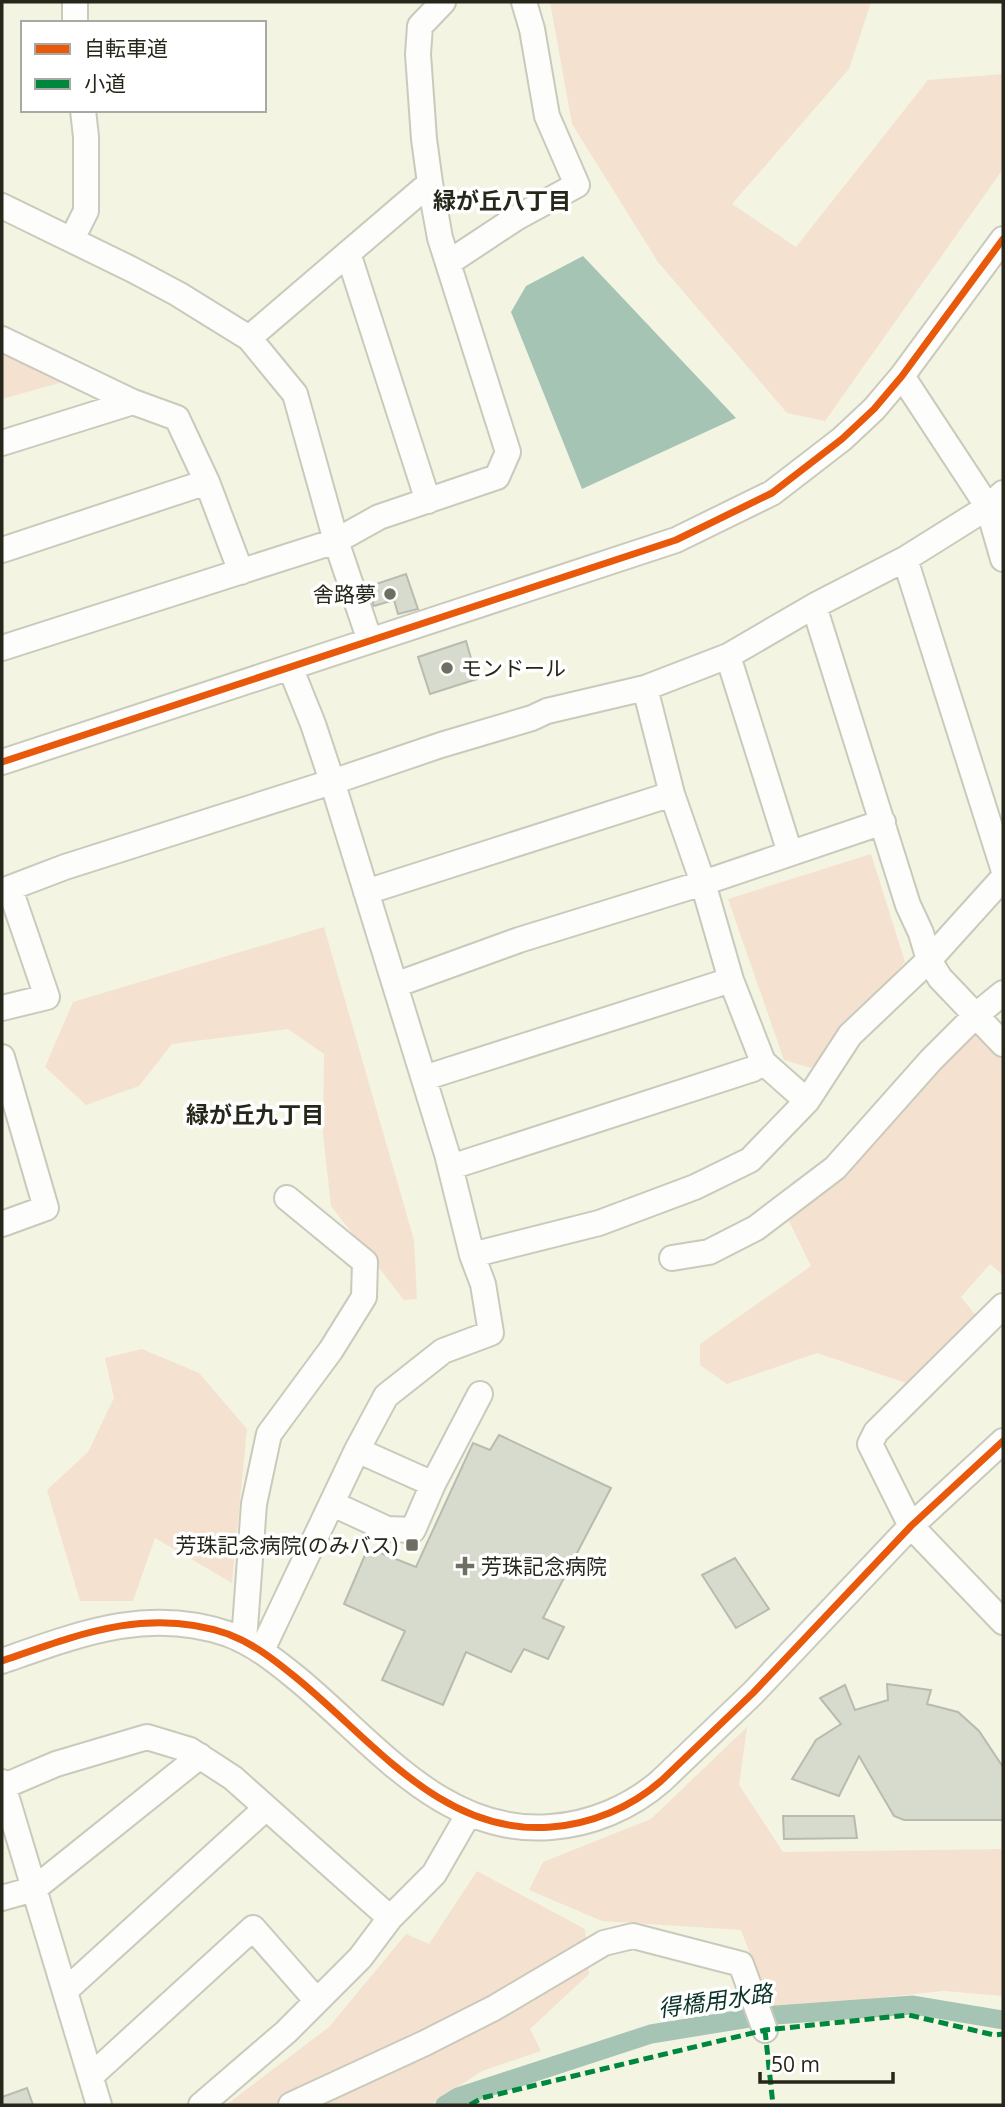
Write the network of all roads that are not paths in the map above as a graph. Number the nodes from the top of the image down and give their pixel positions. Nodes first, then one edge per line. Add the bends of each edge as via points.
1 (75, 2) edge
2 (443, 2) edge
3 (524, 2) edge
4 (75, 21) edge
5 (83, 112) edge
6 (430, 183) junction
7 (2, 206) edge
8 (72, 239) junction
9 (1003, 240) edge
10 (348, 253) junction
11 (448, 263) junction
12 (249, 338) junction
13 (2, 339) edge
14 (902, 376) junction
15 (133, 402) junction
16 (2, 443) edge
17 (206, 482) junction
18 (996, 500) edge
19 (428, 501) junction
20 (336, 541) junction
21 (2, 550) edge
22 (905, 559) junction
23 (1003, 559) edge
24 (241, 572) junction
25 (814, 606) junction
26 (370, 641) junction
27 (2, 648) edge
28 (728, 656) junction
29 (290, 667) junction
30 (645, 688) junction
31 (2, 762) edge
32 (331, 781) junction
33 (672, 794) junction
34 (883, 822) junction
35 (790, 853) junction
36 (1003, 868) edge
37 (1003, 878) edge
38 (704, 883) junction
39 (6, 890) edge
40 (366, 892) junction
41 (929, 960) junction
42 (731, 980) junction
43 (395, 985) junction
44 (1003, 993) edge
45 (2, 1008) edge
46 (976, 1015) junction
47 (1003, 1044) edge
48 (2, 1057) edge
49 (763, 1062) junction
50 (424, 1078) junction
51 (807, 1101) junction
52 (451, 1167) junction
53 (287, 1198) dead end
54 (2, 1224) edge
55 (472, 1255) junction
56 (672, 1258) dead end
57 (1003, 1306) edge
58 (480, 1394) dead end
59 (1003, 1441) edge
60 (358, 1450) junction
61 (433, 1484) junction
62 (334, 1504) junction
63 (911, 1527) junction
64 (1003, 1622) edge
65 (253, 1646) junction
66 (2, 1661) edge
67 (200, 1756) junction
68 (2, 1785) edge
69 (266, 1808) junction
70 (468, 1815) junction
71 (34, 1889) junction
72 (2, 1898) edge
73 (390, 1918) junction
74 (65, 1992) junction
75 (317, 2001) junction
76 (765, 2030) dead end
77 (91, 2076) junction
78 (99, 2105) edge
79 (201, 2105) edge
80 (291, 2105) edge

1 - 4 street
2 - 6 street via 421,26 418,54
3 - 11 street via 547,116 577,185
5 - 8 street via 86,211
6 - 10 street
6 - 11 street
7 - 8 street
8 - 12 street via 178,294
9 - 14 street
10 - 12 street
10 - 19 street
11 - 19 street via 508,452 497,477
12 - 20 street via 295,394
13 - 15 street
14 - 18 street
14 - 26 street via 874,409 817,460 772,493 724,519 676,540
15 - 16 street
15 - 17 street via 177,418
17 - 21 street
17 - 24 street
18 - 22 street
18 - 23 street
19 - 20 street via 379,517
20 - 24 street
20 - 26 street
22 - 25 street
22 - 36 street
24 - 27 street
25 - 28 street
25 - 34 street
26 - 29 street
28 - 30 street
28 - 35 street
29 - 31 street
29 - 32 street
30 - 32 street via 547,710
30 - 33 street
32 - 39 street
32 - 40 street
33 - 38 street
33 - 40 street
34 - 35 street
34 - 41 street
35 - 38 street
37 - 41 street
38 - 42 street
38 - 43 street via 519,940
39 - 45 street via 47,997
40 - 43 street
41 - 46 street
41 - 51 street via 850,1035
42 - 49 street
42 - 50 street
43 - 50 street
44 - 46 street
46 - 47 street
46 - 56 street via 835,1168 756,1228 709,1252
48 - 54 street via 46,1208
49 - 51 street
49 - 52 street
50 - 52 street
51 - 55 street via 750,1160 695,1187 599,1223
52 - 55 street
53 - 65 street via 365,1262 364,1297 269,1434 254,1504
55 - 60 street via 483,1284 491,1333 443,1351 386,1396
57 - 63 street via 876,1432 870,1444
58 - 61 street
59 - 63 street
60 - 61 street
60 - 62 street
61 - 62 street via 413,1530 387,1529
62 - 65 street
63 - 64 street
63 - 70 street via 753,1693 646,1794 587,1822 559,1827 533,1829
65 - 66 street via 225,1633 174,1622 134,1623 100,1629
65 - 70 street via 310,1689 414,1782
67 - 68 street via 147,1737
67 - 69 street
67 - 71 street
68 - 71 street
69 - 73 street
69 - 74 street
70 - 73 street via 434,1874
71 - 72 street
71 - 74 street
73 - 75 street via 360,1958
74 - 77 street
75 - 77 street via 253,1928
75 - 79 street
76 - 80 street via 741,1964 633,1936 604,1943 482,2014
77 - 78 street

